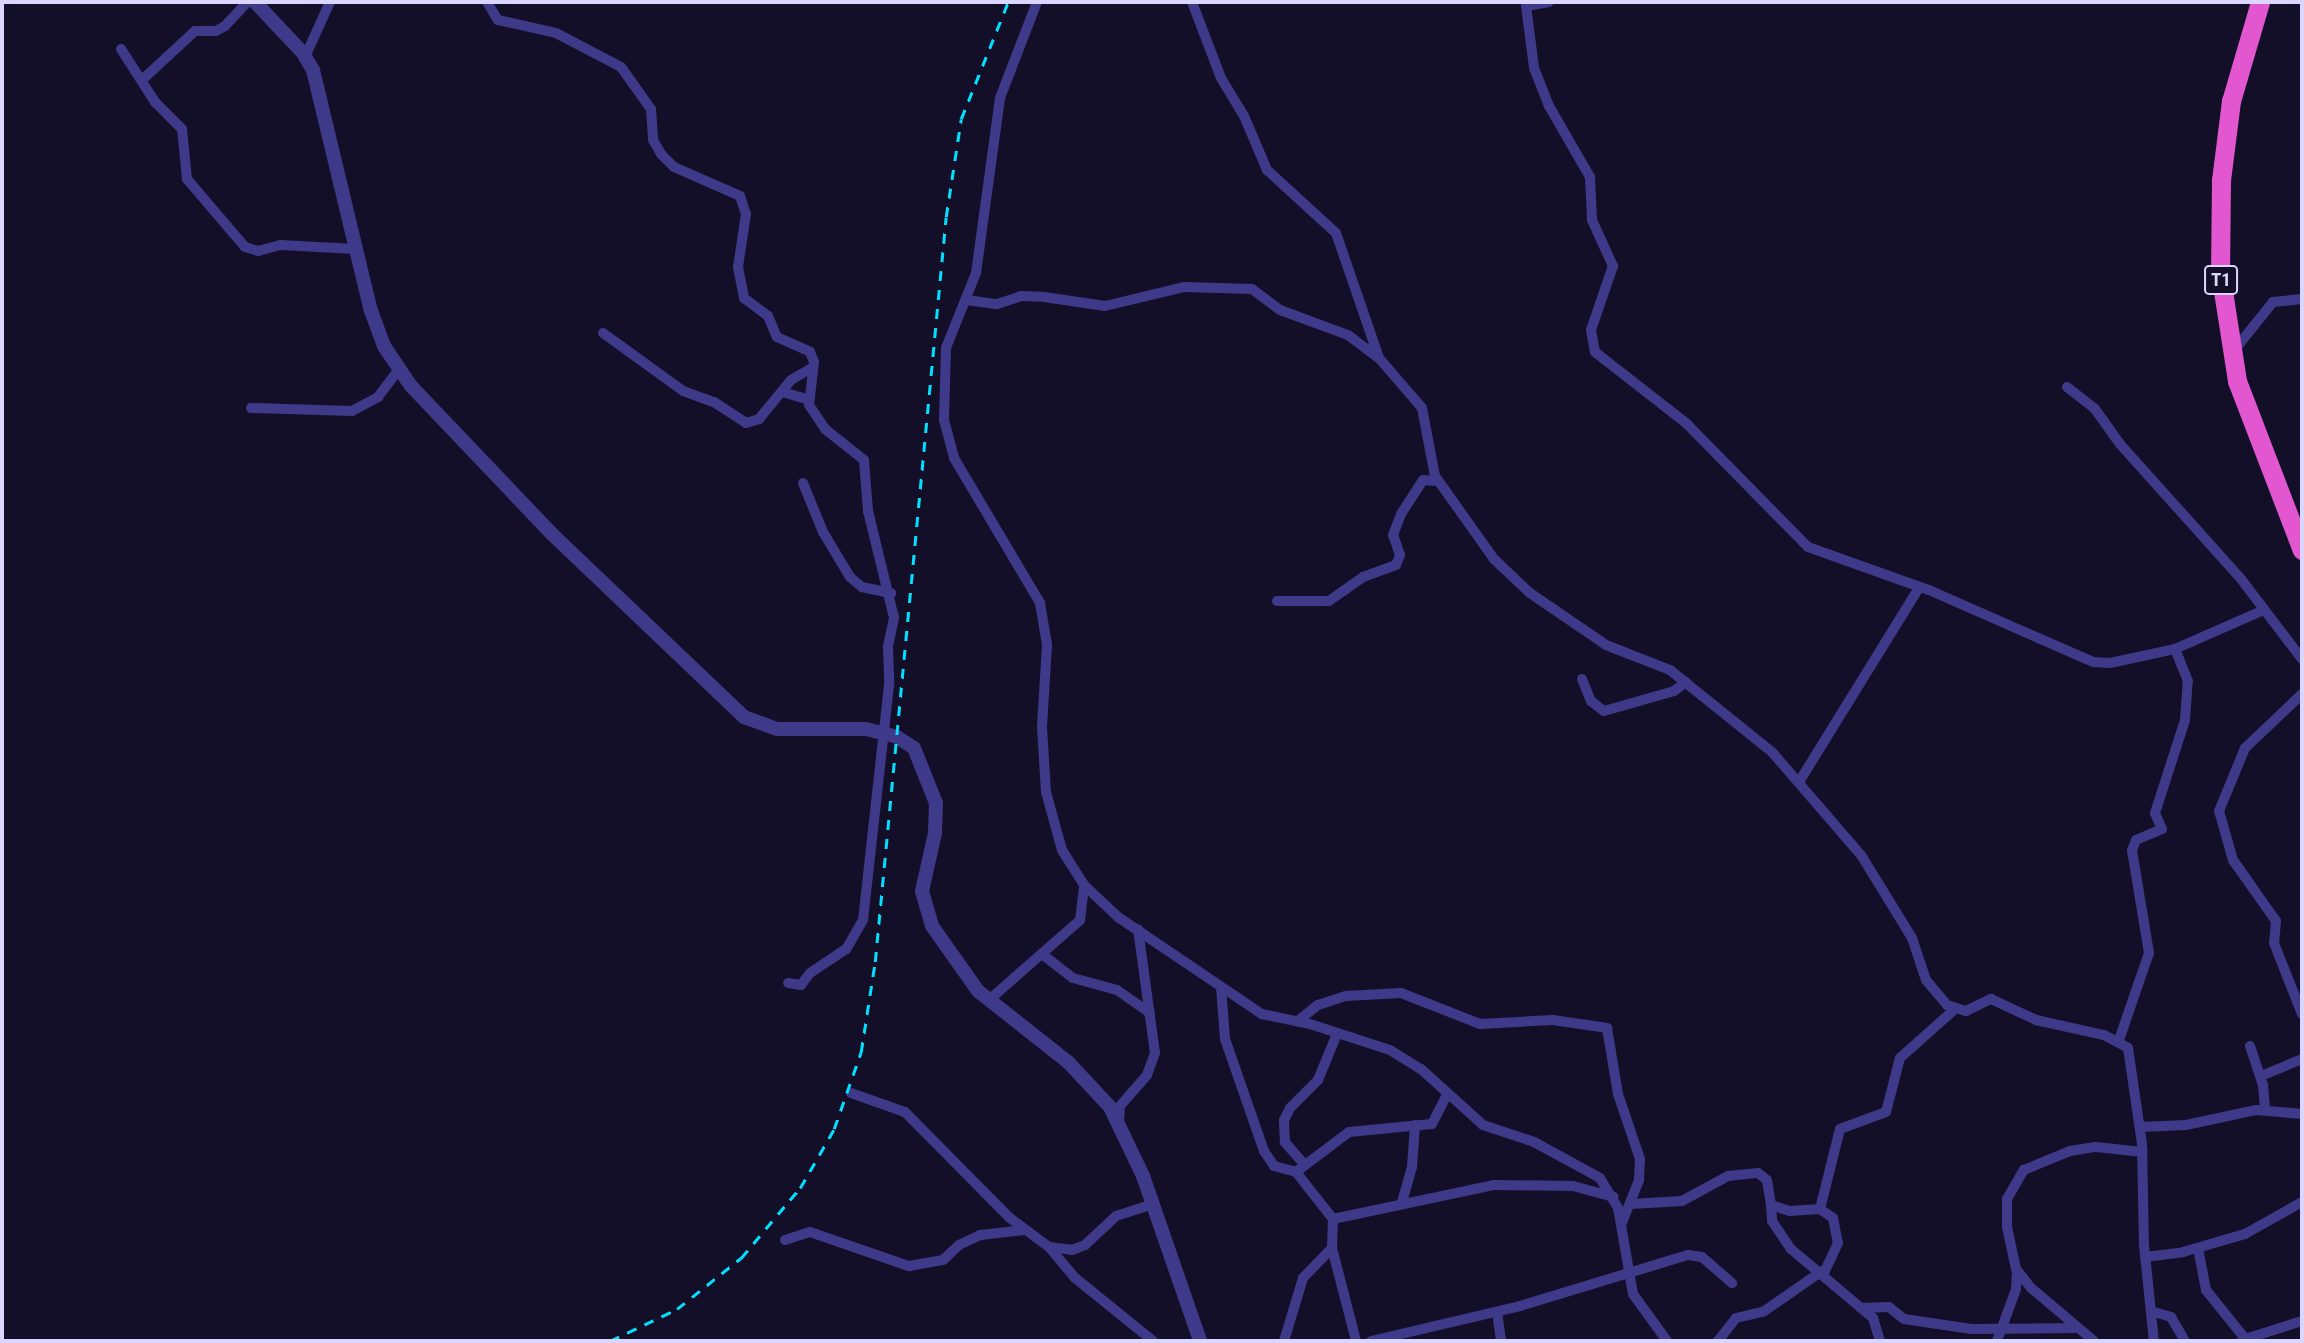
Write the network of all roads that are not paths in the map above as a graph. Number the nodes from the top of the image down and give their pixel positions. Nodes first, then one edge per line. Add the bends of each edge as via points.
1 (247, 2) edge
2 (255, 2) edge
3 (330, 2) edge
4 (487, 2) edge
5 (1037, 2) edge
6 (1192, 2) edge
7 (1549, 2) edge
8 (2260, 2) edge
9 (1522, 4) edge
10 (121, 48) dead end
11 (305, 57) junction
12 (142, 80) junction
13 (355, 249) junction
14 (2302, 299) edge
15 (967, 300) junction
16 (603, 333) dead end
17 (2232, 353) junction
18 (1379, 358) junction
19 (812, 368) junction
20 (398, 370) junction
21 (2067, 387) dead end
22 (782, 392) junction
23 (807, 399) junction
24 (251, 408) dead end
25 (1438, 481) junction
26 (803, 483) dead end
27 (2302, 550) edge
28 (1919, 588) junction
29 (891, 593) junction
30 (1277, 601) dead end
31 (2264, 610) junction
32 (2175, 649) junction
33 (2302, 659) edge
34 (1582, 679) dead end
35 (1686, 682) junction
36 (2302, 694) edge
37 (883, 733) junction
38 (1799, 782) junction
39 (1084, 885) junction
40 (1138, 929) junction
41 (1042, 954) junction
42 (788, 983) dead end
43 (1221, 987) junction
44 (989, 1000) junction
45 (1955, 1009) junction
46 (1150, 1013) junction
47 (2302, 1014) edge
48 (1298, 1021) junction
49 (1337, 1034) junction
50 (2119, 1040) junction
51 (2250, 1046) dead end
52 (2302, 1059) edge
53 (2261, 1076) junction
54 (852, 1093) dead end
55 (1447, 1094) junction
56 (2265, 1109) junction
57 (2302, 1114) edge
58 (1119, 1123) junction
59 (1415, 1125) junction
60 (2140, 1127) junction
61 (2143, 1152) junction
62 (1299, 1168) junction
63 (1614, 1197) junction
64 (1402, 1202) junction
65 (2302, 1202) edge
66 (1154, 1204) junction
67 (1631, 1204) junction
68 (1771, 1205) junction
69 (1819, 1209) junction
70 (1333, 1219) junction
71 (1622, 1223) junction
72 (1024, 1230) junction
73 (785, 1240) dead end
74 (1049, 1247) junction
75 (1332, 1248) junction
76 (2198, 1248) junction
77 (2145, 1257) junction
78 (2016, 1269) junction
79 (1823, 1272) junction
80 (1629, 1276) junction
81 (1732, 1283) dead end
82 (1861, 1308) junction
83 (1497, 1312) junction
84 (2154, 1312) junction
85 (2302, 1321) edge
86 (2001, 1327) junction
87 (1425, 1328) junction
88 (2076, 1328) junction
89 (2243, 1340) edge
90 (1153, 1341) edge
91 (1200, 1341) edge
92 (1284, 1341) edge
93 (1356, 1341) edge
94 (1371, 1341) edge
95 (1427, 1341) edge
96 (1501, 1341) edge
97 (1667, 1341) edge
98 (1718, 1341) edge
99 (1880, 1341) edge
100 (1997, 1341) edge
101 (2094, 1341) edge
102 (2154, 1341) edge
103 (2185, 1341) edge

1 - 12 street via 225,26 195,31
2 - 11 street
3 - 11 street
4 - 19 street via 498,20 555,33 621,66 651,109 653,141 661,154 674,167 740,196 746,214 738,267 744,298 768,316 778,337 810,352
5 - 15 street via 1000,98 976,273
6 - 18 street via 1221,78 1244,116 1267,170 1336,233
7 - 9 street
8 - 17 highway, T1 via 2231,101 2221,180 2220,272
9 - 28 street via 1537,77 1590,177 1592,220 1612,256 1613,276 1591,330 1595,352 1686,423 1808,547
10 - 12 street
11 - 13 street via 322,99
12 - 13 street via 182,129 187,180 245,247 258,251 281,245
13 - 20 street via 377,326
14 - 17 street via 2273,302
15 - 18 street via 997,304 1021,296 1105,306 1184,287 1252,289 1280,310 1348,335
15 - 39 street via 946,348 945,429 962,474 1040,603 1047,660 1042,727 1046,792 1056,836
16 - 22 street via 683,391 714,402 746,423 759,419
17 - 27 highway, T1 via 2253,432
18 - 25 street via 1422,408
19 - 22 street
19 - 23 street
20 - 24 street via 378,397 352,411
20 - 37 street via 554,535 744,717 776,729 855,728
21 - 31 street via 2095,409
22 - 23 street
23 - 29 street via 825,429 864,460 868,510
25 - 30 street via 1423,480 1401,514 1393,535 1399,555 1396,565 1363,577 1329,601
25 - 35 street via 1516,583 1606,645 1662,666
26 - 29 street via 823,532 850,577 862,587
28 - 32 street via 2093,662 2110,663
28 - 38 street
29 - 37 street via 894,618
31 - 32 street
31 - 33 street
32 - 50 street via 2188,681 2185,720 2155,813 2162,829 2136,840 2132,850 2149,953
34 - 35 street via 1591,701 1604,711 1674,691
35 - 38 street via 1760,741
36 - 47 street via 2245,748 2219,811 2233,860 2276,921 2274,943
37 - 42 street via 862,925 846,949 810,973 804,983
37 - 44 street via 914,748 929,777 936,818 922,891 925,906 949,956
38 - 45 street via 1861,855 1904,922 1926,980
39 - 40 street
39 - 41 street via 1080,920
40 - 43 street
40 - 46 street
41 - 44 street
41 - 46 street via 1073,978 1116,990
43 - 48 street via 1262,1014
43 - 62 street via 1221,1024 1257,1136 1270,1163
44 - 58 street via 1081,1075
45 - 50 street via 1966,1011 1991,999 2045,1023
45 - 69 street via 1900,1058 1886,1112 1840,1129
46 - 58 street via 1155,1053 1150,1069 1120,1106
48 - 49 street
48 - 67 street via 1318,1005 1346,996 1401,993 1480,1024 1568,1020 1606,1028 1618,1094 1640,1160
49 - 55 street via 1390,1050
49 - 62 street via 1318,1080 1284,1120 1285,1142
50 - 60 street via 2133,1058
51 - 53 street
52 - 53 street
53 - 56 street
54 - 72 street via 905,1112
55 - 59 street via 1438,1119
55 - 63 street via 1483,1125 1524,1138 1586,1169 1608,1186
56 - 57 street
56 - 60 street via 2186,1125
58 - 66 street
59 - 62 street via 1349,1132
59 - 64 street via 1412,1167
60 - 61 street
61 - 77 street
61 - 78 street via 2083,1148 2022,1172 2006,1208
62 - 70 street
63 - 64 street via 1573,1186 1512,1184
63 - 71 street
64 - 70 street
65 - 76 street via 2245,1234
66 - 74 street via 1116,1216 1085,1245 1072,1250
66 - 91 street
67 - 68 street via 1682,1200 1708,1184 1748,1172 1767,1180
67 - 71 street
68 - 69 street via 1790,1211
68 - 79 street via 1772,1221 1787,1244
69 - 79 street via 1833,1218 1838,1236 1834,1256
70 - 75 street
71 - 80 street
72 - 73 street via 980,1235 943,1260 909,1266 810,1232
72 - 74 street
74 - 90 street via 1074,1277
75 - 92 street via 1303,1278
75 - 93 street
76 - 77 street
76 - 89 street via 2203,1285
77 - 84 street
78 - 86 street via 2016,1289
78 - 88 street
79 - 82 street
79 - 98 street via 1763,1312 1736,1318
80 - 81 street via 1692,1255 1702,1257
80 - 83 street
80 - 97 street via 1637,1302
82 - 86 street via 1889,1307 1904,1319 1957,1327
82 - 99 street via 1873,1318
83 - 87 street
83 - 96 street
84 - 102 street
84 - 103 street via 2171,1317
85 - 89 street
86 - 88 street
86 - 100 street
87 - 94 street
87 - 95 street
88 - 101 street

